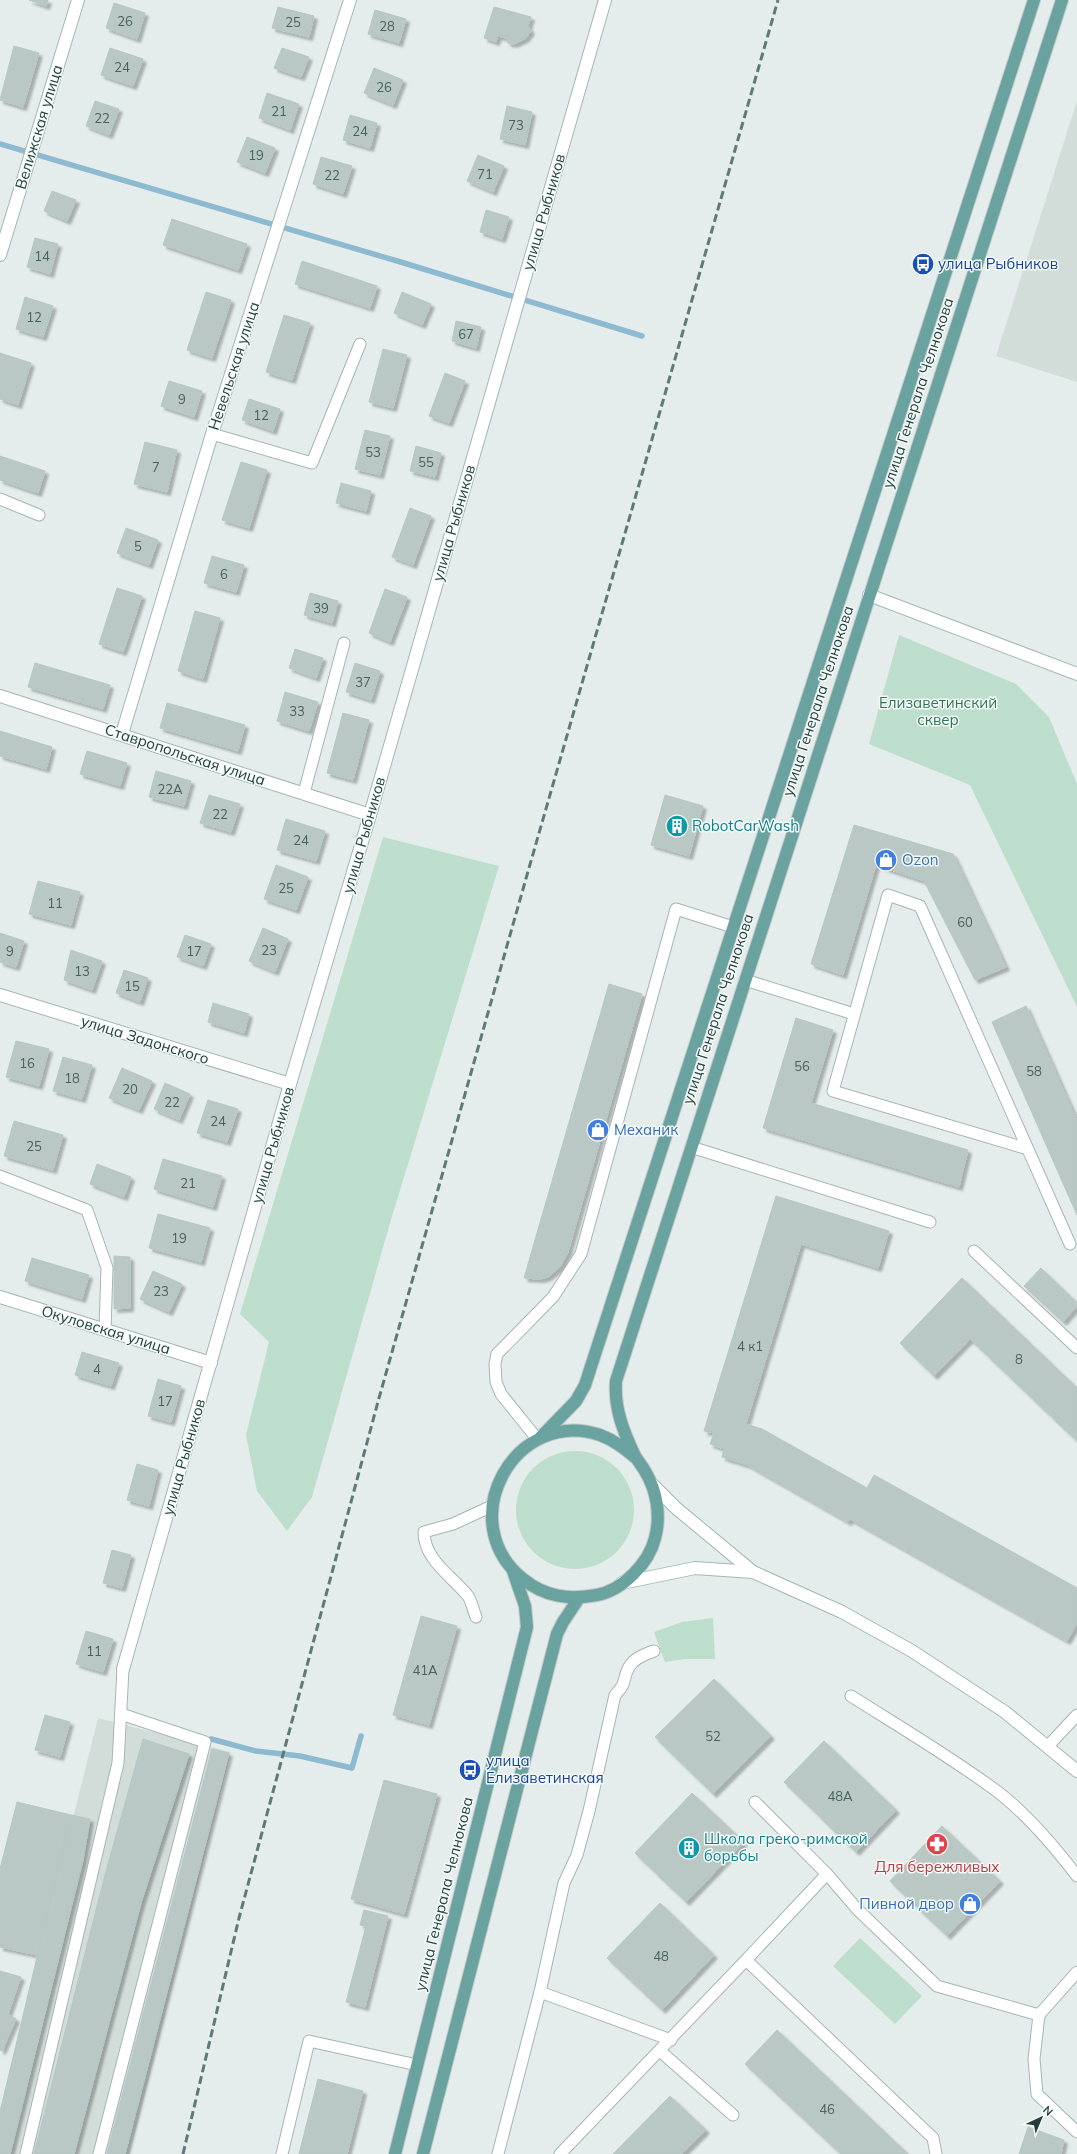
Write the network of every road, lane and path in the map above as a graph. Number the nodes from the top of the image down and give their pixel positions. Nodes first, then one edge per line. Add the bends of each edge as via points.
1 (78, 0) edge
2 (350, 0) edge
3 (605, 0) edge
4 (1034, 0) edge
5 (1062, 0) edge
6 (0, 255) edge
7 (360, 344) dead end
8 (212, 434) junction
9 (0, 499) edge
10 (39, 515) dead end
11 (869, 595) junction
12 (344, 643) dead end
13 (1077, 674) edge
14 (0, 696) edge
15 (122, 734) junction
16 (304, 793) junction
17 (370, 815) junction
18 (734, 927) junction
19 (745, 980) junction
20 (0, 995) edge
21 (854, 1014) junction
22 (290, 1084) junction
23 (691, 1148) junction
24 (1028, 1149) junction
25 (0, 1176) edge
26 (930, 1222) dead end
27 (1070, 1244) dead end
28 (974, 1251) dead end
29 (0, 1297) edge
30 (105, 1330) junction
31 (1077, 1348) edge
32 (212, 1363) junction
33 (538, 1440) junction
34 (636, 1458) junction
35 (652, 1484) junction
36 (492, 1506) junction
37 (513, 1571) junction
38 (753, 1572) junction
39 (622, 1584) junction
40 (579, 1598) junction
41 (476, 1617) dead end
42 (654, 1651) dead end
43 (123, 1669) joint
44 (851, 1696) dead end
45 (120, 1714) junction
46 (1077, 1716) edge
47 (1048, 1746) junction
48 (1077, 1771) edge
49 (755, 1802) dead end
50 (827, 1874) junction
51 (1077, 1876) edge
52 (746, 1960) junction
53 (1077, 1972) edge
54 (540, 1992) junction
55 (1039, 2015) junction
56 (671, 2040) junction
57 (660, 2051) junction
58 (417, 2065) junction
59 (733, 2115) dead end
60 (1077, 2132) edge
61 (26, 2154) edge
62 (99, 2154) edge
63 (282, 2154) edge
64 (395, 2154) edge
65 (423, 2154) edge
66 (498, 2154) edge
67 (560, 2154) edge
68 (936, 2154) edge

1 - 6 street, Велижская улица
2 - 8 street, Невельская улица
3 - 17 street, улица Рыбников
4 - 18 main road, улица Генерала Челнокова
5 - 11 main road, улица Генерала Челнокова
7 - 8 lane via 312,463
8 - 15 street, Невельская улица
9 - 10 lane
11 - 13 street
11 - 19 main road, улица Генерала Челнокова
12 - 16 lane
14 - 15 street, Ставропольская улица
15 - 16 street, Ставропольская улица
16 - 17 street, Ставропольская улица
17 - 22 street, улица Рыбников
18 - 33 main road, улица Генерала Челнокова via 585,1385 576,1401
18 - 33 lane via 676,909 581,1254 553,1297 497,1354 496,1382 508,1403
19 - 21 lane
19 - 23 main road, улица Генерала Челнокова
20 - 22 street, улица Задонского
21 - 24 lane via 833,1091
21 - 24 lane via 888,895 920,906
22 - 32 street, улица Рыбников
23 - 26 lane
23 - 34 main road, улица Генерала Челнокова via 616,1381 617,1412
24 - 27 lane
25 - 30 lane via 87,1210 107,1268
28 - 31 lane
29 - 30 street, Окуловская улица
30 - 32 street, Окуловская улица
32 - 43 street, улица Рыбников
33 - 34 main road, улица Генерала Челнокова via 558,1433 600,1435 619,1444
33 - 36 main road, улица Генерала Челнокова via 518,1454 508,1465 500,1478
34 - 35 main road, улица Генерала Челнокова
35 - 38 street via 676,1508
35 - 39 main road, улица Генерала Челнокова via 658,1511 655,1539 642,1564
36 - 37 main road, улица Генерала Челнокова via 496,1542
36 - 41 lane via 453,1524 424,1532 424,1540 430,1555 468,1597
37 - 40 main road, улица Генерала Челнокова via 532,1586 553,1596
37 - 58 main road, улица Генерала Челнокова via 525,1606 527,1627
38 - 39 street via 695,1568
38 - 47 street via 842,1612 912,1651 1004,1712
39 - 40 main road, улица Генерала Челнокова via 602,1594
40 - 65 main road via 557,1634
42 - 54 lane via 640,1657 629,1667 624,1686 615,1695 589,1812 577,1855 564,1883
43 - 45 lane
44 - 51 lane via 999,1793 1049,1840
45 - 61 lane via 118,1763
45 - 62 lane via 205,1742
46 - 47 lane
47 - 48 street
49 - 50 lane
50 - 52 lane
50 - 55 lane via 857,1909 937,1986
52 - 56 lane
52 - 68 lane via 934,2138
53 - 55 lane
54 - 56 lane
54 - 66 lane
55 - 60 lane via 1034,2059 1037,2094
56 - 57 lane
57 - 59 lane
57 - 67 lane
58 - 63 lane via 309,2041
58 - 64 main road, улица Генерала Челнокова

